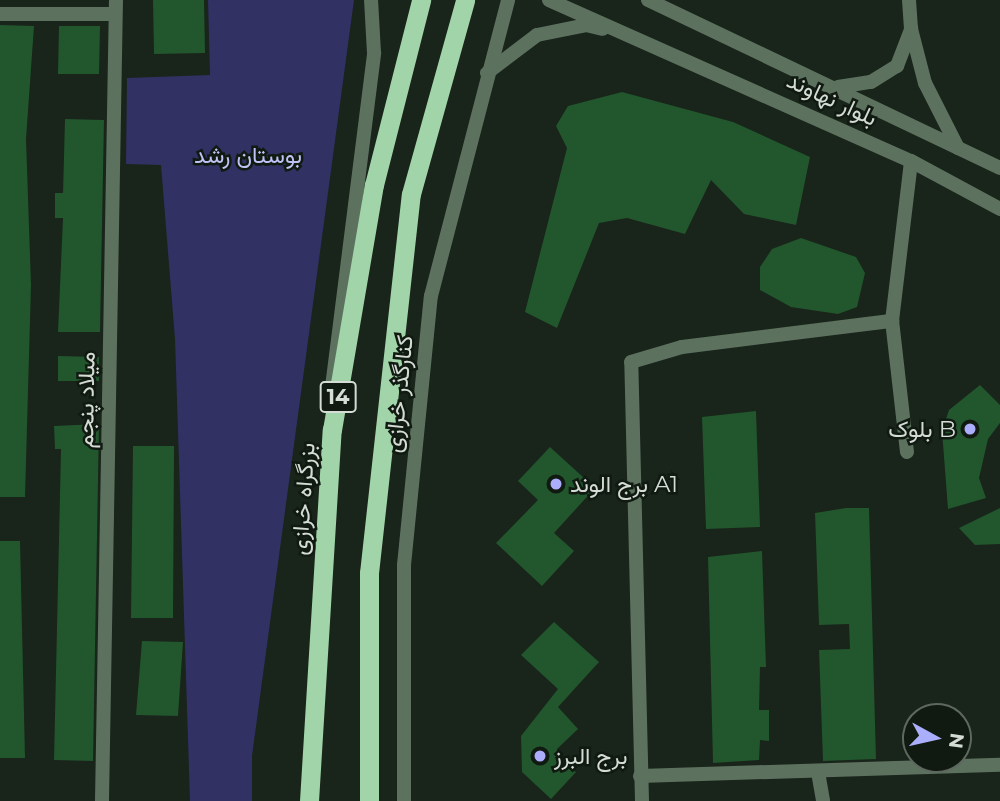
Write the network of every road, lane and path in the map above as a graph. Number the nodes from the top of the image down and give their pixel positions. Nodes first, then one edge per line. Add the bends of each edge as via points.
1 (371, 0) edge
2 (421, 0) edge
3 (465, 0) edge
4 (508, 0) edge
5 (549, 0) edge
6 (648, 0) edge
7 (909, 0) edge
8 (116, 7) edge
9 (0, 14) edge
10 (911, 29) junction
11 (642, 37) junction
12 (487, 73) junction
13 (838, 87) junction
14 (958, 148) junction
15 (911, 161) junction
16 (1000, 168) edge
17 (1000, 209) edge
18 (892, 321) junction
19 (331, 430) junction
20 (907, 452) dead end
21 (1000, 765) edge
22 (818, 772) junction
23 (640, 776) junction
24 (307, 796) edge
25 (102, 801) edge
26 (369, 801) edge
27 (404, 801) edge
28 (642, 801) edge
29 (822, 801) edge

1 - 19 street via 374,53 333,348
2 - 19 highway, بزرگراه خرازی / 14 via 374,185
3 - 26 highway, 14 via 411,194 369,573
4 - 12 street, کنارگذر خرازی
5 - 11 street
6 - 13 street, بلوار نهاوند
7 - 10 street
8 - 9 street
8 - 25 street, میلاد پنجم
10 - 13 street via 897,66 871,82
10 - 14 street via 925,83
11 - 12 street via 586,26 537,35
11 - 15 street, بلوار نهاوند
12 - 27 street, کنارگذر خرازی via 431,296 404,565
13 - 14 street, بلوار نهاوند
14 - 16 street, بلوار نهاوند
15 - 17 street, بلوار نهاوند
15 - 18 street
18 - 20 street
18 - 23 street via 682,347 631,362
19 - 24 highway, بزرگراه خرازی / 14
21 - 22 street
22 - 23 street
22 - 29 street
23 - 28 street

